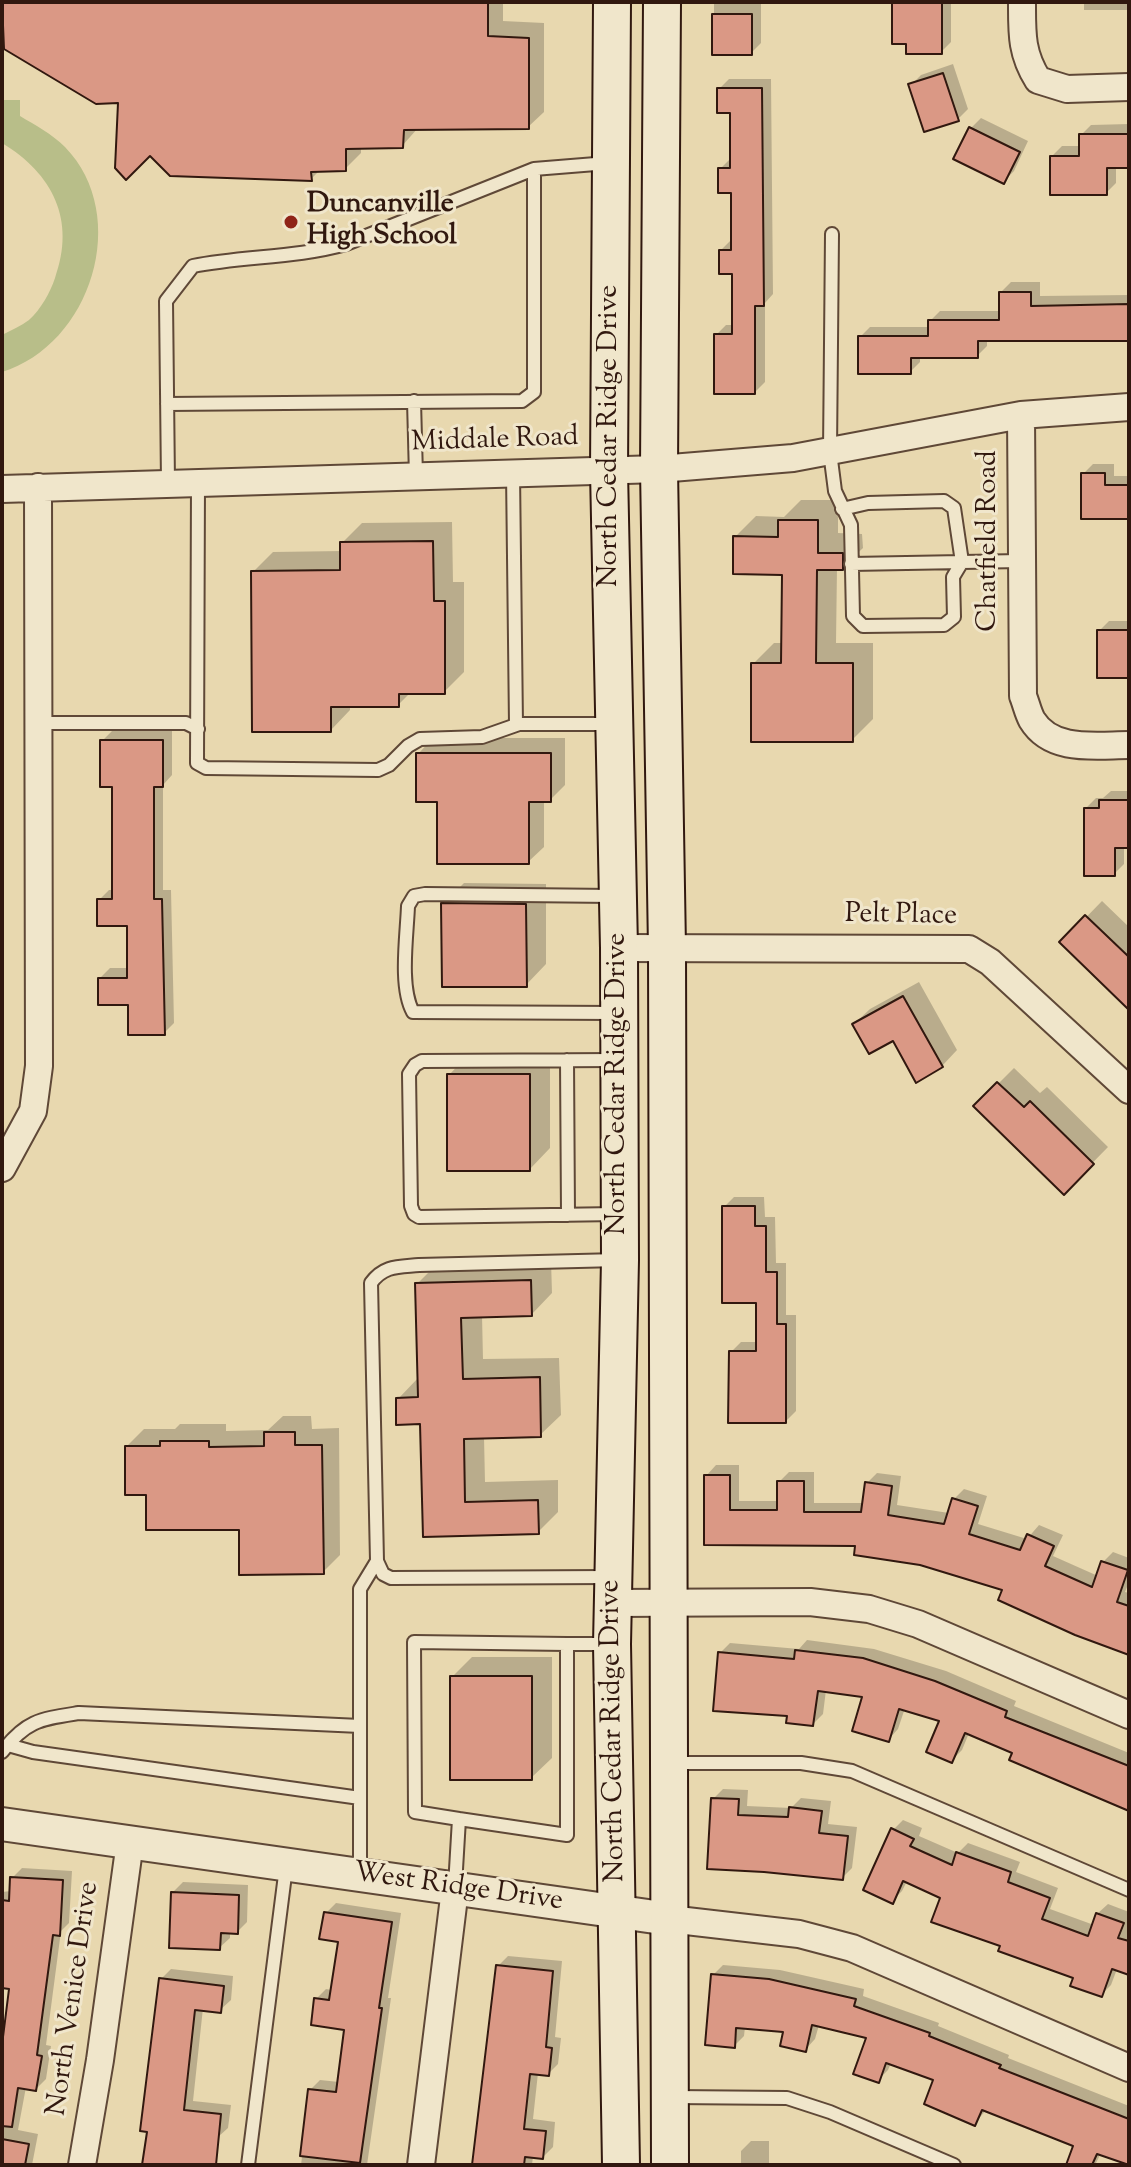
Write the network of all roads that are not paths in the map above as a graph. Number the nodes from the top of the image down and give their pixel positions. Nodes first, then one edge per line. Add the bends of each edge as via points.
1 (612, 2) edge
2 (662, 2) edge
3 (1022, 2) edge
4 (1129, 87) edge
5 (611, 163) junction
6 (534, 169) junction
7 (832, 234) dead end
8 (414, 401) junction
9 (167, 404) junction
10 (1129, 407) edge
11 (1021, 415) junction
12 (830, 452) junction
13 (659, 469) junction
14 (609, 471) junction
15 (513, 473) junction
16 (416, 476) junction
17 (198, 482) junction
18 (168, 483) junction
19 (38, 487) junction
20 (2, 489) edge
21 (842, 509) junction
22 (1021, 561) junction
23 (962, 562) junction
24 (851, 564) junction
25 (39, 723) junction
26 (615, 724) junction
27 (516, 725) junction
28 (198, 729) junction
29 (1129, 745) edge
30 (618, 896) junction
31 (619, 948) junction
32 (667, 948) junction
33 (619, 1013) junction
34 (567, 1060) junction
35 (619, 1060) junction
36 (1129, 1090) edge
37 (2, 1168) edge
38 (619, 1214) junction
39 (568, 1215) junction
40 (620, 1260) junction
41 (377, 1561) junction
42 (613, 1590) junction
43 (667, 1602) junction
44 (567, 1644) junction
45 (612, 1644) junction
46 (1129, 1715) edge
47 (360, 1726) junction
48 (5, 1748) edge
49 (668, 1763) junction
50 (360, 1798) junction
51 (459, 1819) junction
52 (2, 1824) edge
53 (130, 1842) junction
54 (286, 1864) junction
55 (360, 1875) junction
56 (455, 1889) junction
57 (1129, 1890) edge
58 (617, 1912) junction
59 (669, 1919) junction
60 (1129, 2068) edge
61 (670, 2097) junction
62 (82, 2165) edge
63 (248, 2165) edge
64 (421, 2165) edge
65 (621, 2165) edge
66 (670, 2165) edge
67 (954, 2165) edge

1 - 5 main road, North Cedar Ridge Drive
2 - 13 main road, North Cedar Ridge Drive
3 - 4 street via 1026,62 1038,80 1067,89
5 - 6 lane
5 - 14 main road, North Cedar Ridge Drive
6 - 8 lane via 534,392 522,401
6 - 9 lane via 318,252 193,266 166,301
7 - 12 lane
8 - 9 lane
8 - 16 lane
9 - 18 lane
10 - 11 street, Middale Road
11 - 12 street, Middale Road
11 - 22 street, Chatfield Road
12 - 13 street, Middale Road
12 - 21 lane
13 - 14 street, Middale Road
13 - 32 main road, North Cedar Ridge Drive
14 - 15 street, Middale Road
14 - 26 main road, North Cedar Ridge Drive
15 - 16 street, Middale Road
15 - 27 lane
16 - 17 street, Middale Road
17 - 18 street, Middale Road
17 - 28 lane
18 - 19 street, Middale Road
19 - 20 street, Middale Road
19 - 25 street
21 - 23 lane via 944,501 954,508
21 - 24 lane via 851,525
22 - 23 lane
22 - 29 street, Chatfield Road via 1023,696 1033,722 1052,739 1075,746
23 - 24 lane
23 - 24 lane via 953,577 954,617 944,625 863,626 853,616
25 - 28 lane via 186,723
25 - 37 street via 39,1066 33,1111
26 - 27 lane
26 - 30 main road, North Cedar Ridge Drive
27 - 28 lane via 482,737 420,739 378,770 206,768 197,763
30 - 31 main road, North Cedar Ridge Drive
30 - 33 lane via 414,896 408,906 406,982 413,1012
31 - 32 street, Pelt Place
31 - 33 main road, North Cedar Ridge Drive
32 - 36 street, Pelt Place via 969,949 990,962
32 - 43 main road, North Cedar Ridge Drive
33 - 35 main road, North Cedar Ridge Drive
34 - 35 lane
34 - 39 lane
34 - 39 lane via 422,1061 409,1074 414,1214
35 - 38 main road, North Cedar Ridge Drive
38 - 39 lane
38 - 40 main road, North Cedar Ridge Drive
40 - 41 lane via 419,1265 379,1272 371,1283
40 - 42 main road, North Cedar Ridge Drive
41 - 42 lane via 391,1578
41 - 47 lane via 360,1589
42 - 43 street
42 - 45 main road, North Cedar Ridge Drive
43 - 46 street via 810,1602 869,1609 918,1624
43 - 49 main road, North Cedar Ridge Drive
44 - 45 lane
44 - 51 lane via 567,1835
44 - 51 lane via 414,1642 415,1812
45 - 58 main road, North Cedar Ridge Drive
47 - 48 lane via 79,1713 43,1719 16,1733
47 - 50 lane
48 - 50 lane
49 - 57 lane via 843,1768
49 - 59 main road, North Cedar Ridge Drive
50 - 55 lane
51 - 56 lane
52 - 53 street, West Ridge Drive
53 - 54 street, West Ridge Drive
53 - 62 street, North Venice Drive
54 - 55 street, West Ridge Drive
54 - 63 lane
55 - 56 street, West Ridge Drive
56 - 58 street, West Ridge Drive
56 - 64 street
58 - 59 street, West Ridge Drive
58 - 65 main road, North Cedar Ridge Drive
59 - 60 street, West Ridge Drive via 799,1934 852,1948
59 - 61 main road, North Cedar Ridge Drive
61 - 66 main road, North Cedar Ridge Drive
61 - 67 lane via 787,2098

